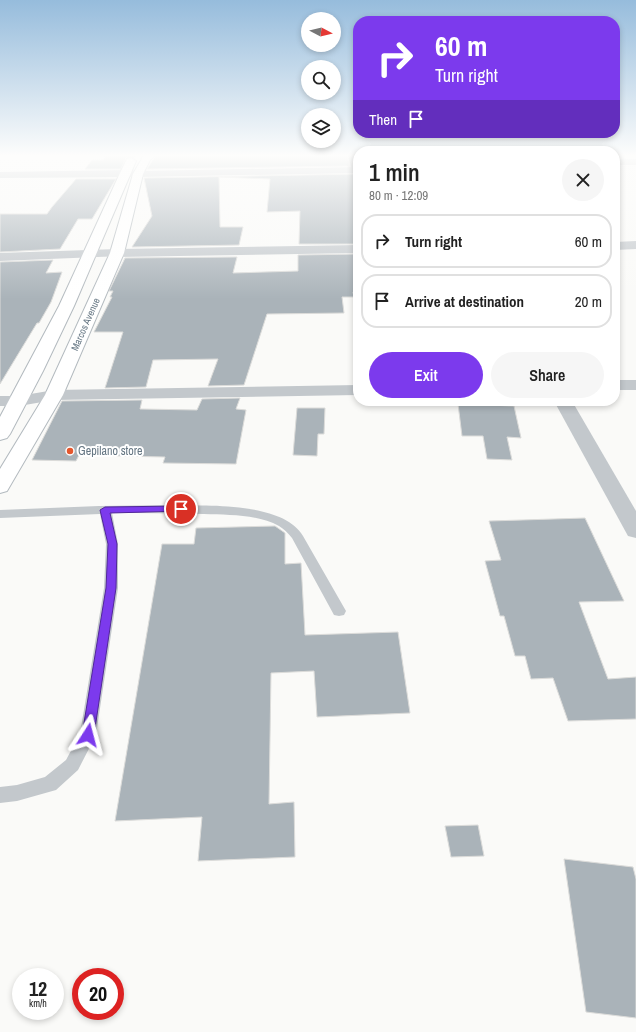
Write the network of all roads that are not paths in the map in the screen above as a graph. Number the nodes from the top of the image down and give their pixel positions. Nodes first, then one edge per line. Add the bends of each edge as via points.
1 (116, 203) edge
2 (126, 203) edge
3 (636, 245) edge
4 (620, 246) edge
5 (353, 249) edge
6 (117, 253) junction
7 (91, 254) junction
8 (0, 257) edge
9 (620, 385) edge
10 (636, 385) edge
11 (353, 390) edge
12 (54, 395) junction
13 (0, 401) edge
14 (19, 401) junction
15 (566, 406) edge
16 (0, 434) edge
17 (0, 486) edge
18 (105, 510) junction
19 (0, 514) edge
20 (636, 530) edge
21 (339, 611) dead end
22 (0, 795) edge

1 - 7 main road, Marcos Avenue
2 - 6 main road, Marcos Avenue
3 - 4 street
5 - 6 street
6 - 7 street
6 - 12 main road, Marcos Avenue
7 - 8 street
7 - 14 main road, Marcos Avenue
9 - 10 street
11 - 12 street
12 - 14 street
12 - 17 main road, Marcos Avenue
13 - 14 street
14 - 16 main road, Marcos Avenue
15 - 20 street
18 - 19 lane
18 - 21 lane via 239,511 283,523 298,536
18 - 22 lane via 112,544 111,588 88,735 72,765 50,784

